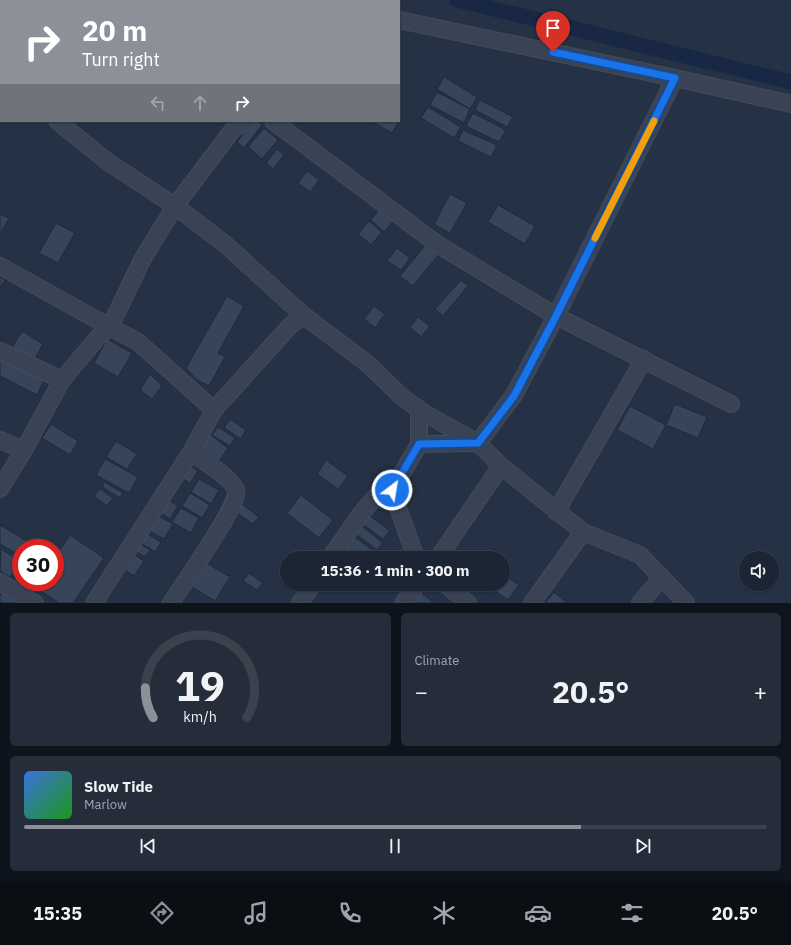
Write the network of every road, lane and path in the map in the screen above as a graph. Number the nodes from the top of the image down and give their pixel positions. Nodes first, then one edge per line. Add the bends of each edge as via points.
1 (400, 20) edge
2 (675, 78) junction
3 (791, 104) edge
4 (59, 122) edge
5 (246, 122) edge
6 (274, 122) edge
7 (175, 206) junction
8 (0, 266) edge
9 (303, 315) junction
10 (556, 316) junction
11 (110, 326) junction
12 (0, 351) edge
13 (644, 359) junction
14 (62, 380) junction
15 (731, 404) dead end
16 (214, 410) junction
17 (424, 412) junction
18 (0, 440) edge
19 (478, 443) junction
20 (419, 444) junction
21 (24, 450) junction
22 (191, 452) junction
23 (501, 466) junction
24 (0, 489) edge
25 (392, 490) junction
26 (556, 512) junction
27 (583, 532) junction
28 (335, 551) edge
29 (414, 551) edge
30 (443, 551) edge
31 (662, 577) junction
32 (0, 582) edge
33 (308, 591) edge
34 (412, 591) edge
35 (453, 591) edge
36 (35, 603) edge
37 (94, 603) edge
38 (171, 603) edge
39 (300, 603) edge
40 (403, 603) edge
41 (468, 603) edge
42 (532, 603) edge
43 (640, 603) edge
44 (686, 603) edge

1 - 2 street
2 - 3 street
2 - 10 street
4 - 7 street via 108,162
5 - 7 street via 234,128
6 - 10 street via 437,244
7 - 9 street via 225,244
7 - 11 street via 142,260
8 - 11 street
9 - 16 street via 288,328
9 - 17 street via 368,364 402,397
10 - 13 street
10 - 19 street via 514,396
11 - 14 street
11 - 16 street via 138,342
12 - 14 street
13 - 15 street
13 - 26 street
14 - 21 street
16 - 22 street
17 - 19 street
17 - 20 street via 419,417
18 - 21 street
19 - 20 street
19 - 23 street
20 - 25 street
21 - 24 street
22 - 37 street
22 - 38 street via 228,480 236,488 237,495 224,522
23 - 26 street
23 - 30 street
25 - 28 street via 375,497
25 - 29 street
26 - 27 street
27 - 31 street via 640,555
27 - 42 street
31 - 43 street
31 - 44 street
32 - 36 street
33 - 39 street
34 - 40 street
35 - 41 street

